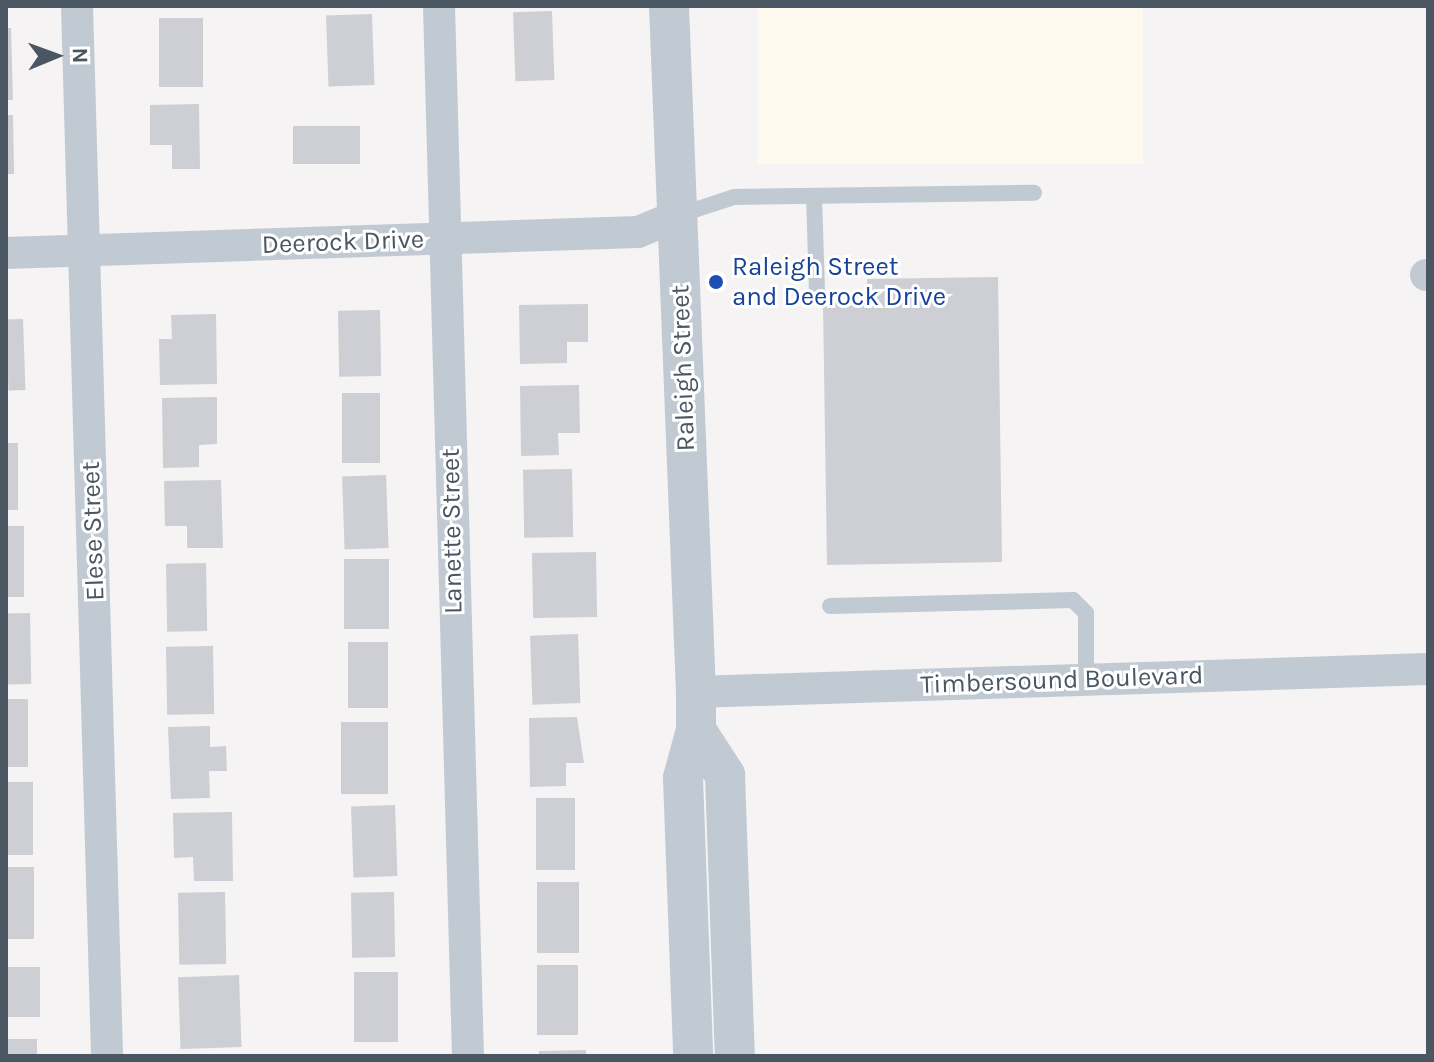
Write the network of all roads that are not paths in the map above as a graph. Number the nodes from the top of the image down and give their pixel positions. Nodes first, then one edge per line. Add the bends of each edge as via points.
1 (77, 6) edge
2 (439, 6) edge
3 (669, 6) edge
4 (1034, 193) dead end
5 (814, 196) junction
6 (677, 216) junction
7 (446, 238) junction
8 (85, 251) junction
9 (6, 253) edge
10 (817, 292) dead end
11 (830, 606) dead end
12 (1428, 669) edge
13 (1086, 680) junction
14 (696, 711) junction
15 (107, 1056) edge
16 (468, 1056) edge
17 (693, 1056) edge
18 (735, 1056) edge

1 - 8 street, Elese Street
2 - 7 street, Lanette Street
3 - 6 street, Raleigh Street
4 - 5 lane
5 - 6 lane via 713,199
5 - 10 lane
6 - 7 street, Deerock Drive via 638,232
6 - 14 street, Raleigh Street
7 - 8 street, Deerock Drive
7 - 16 street, Lanette Street
8 - 9 street, Deerock Drive
8 - 15 street, Elese Street
11 - 13 lane via 1073,600 1087,619
12 - 13 street, Timbersound Boulevard
13 - 14 street, Timbersound Boulevard
14 - 17 street, Raleigh Street via 683,778
14 - 18 street via 725,775

